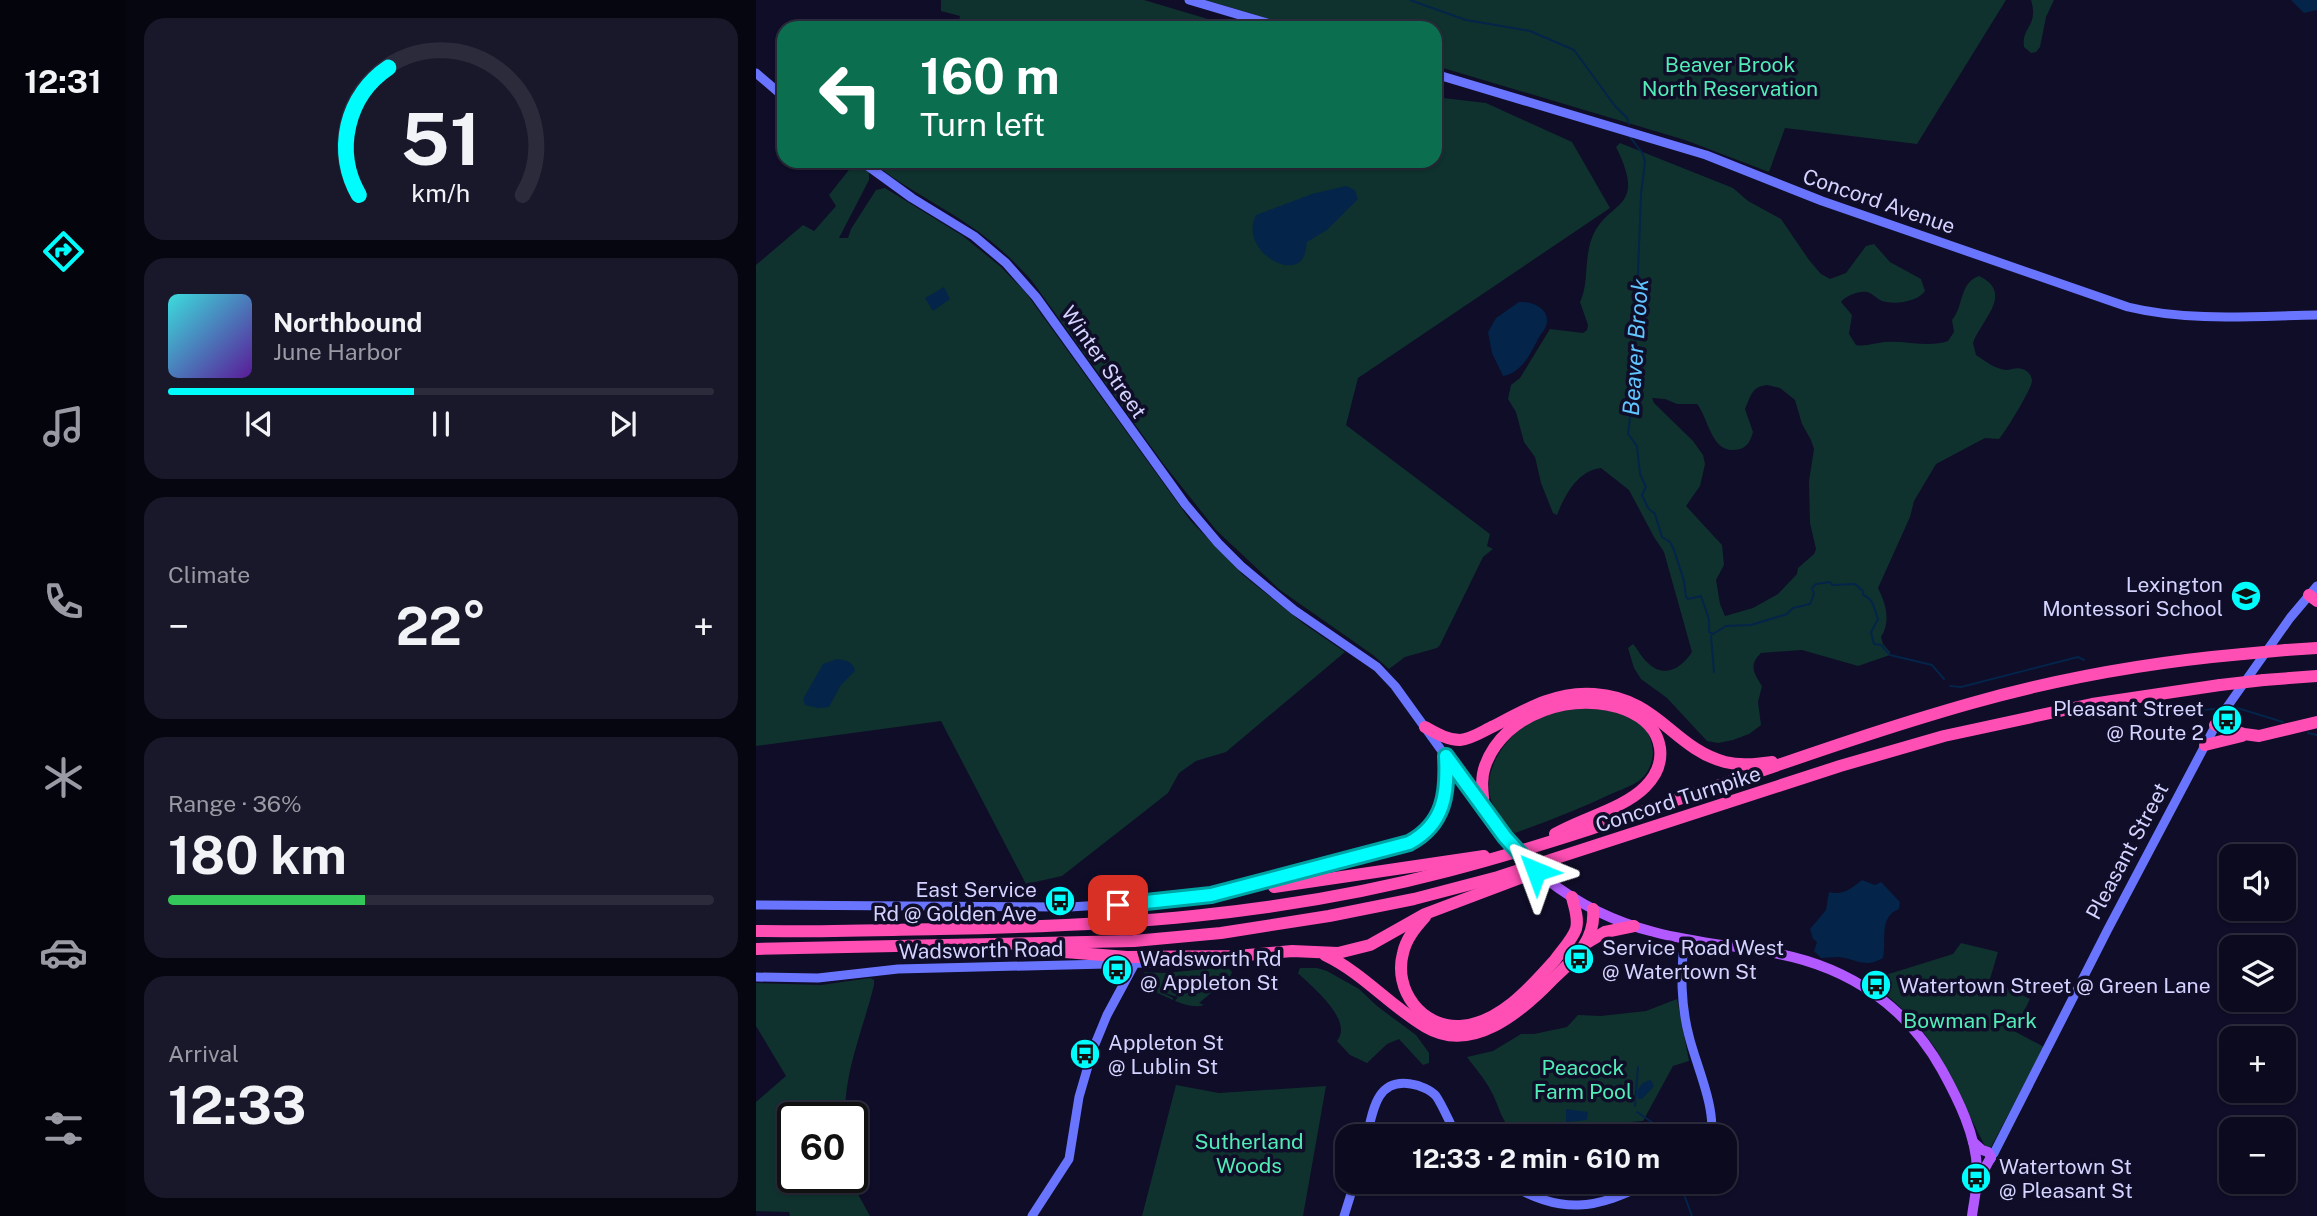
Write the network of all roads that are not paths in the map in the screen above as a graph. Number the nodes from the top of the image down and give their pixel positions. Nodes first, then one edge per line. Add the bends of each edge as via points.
1 (1189, 0) edge
2 (1260, 21) edge
3 (756, 73) edge
4 (1442, 76) edge
5 (777, 91) edge
6 (871, 168) edge
7 (2317, 314) edge
8 (2314, 594) edge
9 (2317, 648) edge
10 (2317, 676) edge
11 (2317, 722) edge
12 (2216, 725) junction
13 (1425, 727) junction
14 (2250, 735) junction
15 (2205, 745) junction
16 (1446, 756) junction
17 (1800, 759) junction
18 (1484, 809) junction
19 (1534, 846) junction
20 (1507, 855) junction
21 (1569, 855) junction
22 (1211, 895) junction
23 (1572, 897) junction
24 (756, 905) edge
25 (1593, 909) junction
26 (1428, 913) junction
27 (1634, 926) junction
28 (756, 931) edge
29 (1685, 939) junction
30 (1585, 944) junction
31 (1005, 945) junction
32 (756, 948) edge
33 (1322, 953) junction
34 (1237, 956) junction
35 (1134, 965) junction
36 (756, 977) edge
37 (1370, 1124) edge
38 (1451, 1124) edge
39 (1712, 1124) edge
40 (1984, 1155) junction
41 (1351, 1194) edge
42 (1528, 1194) edge
43 (1625, 1194) edge
44 (1032, 1216) edge
45 (1344, 1216) edge
46 (1972, 1216) edge

1 - 2 main road
3 - 5 main road
4 - 7 main road, Concord Avenue via 1706,155 1822,201 2128,307 2186,317
6 - 13 main road, Winter Street via 974,236 1006,263 1185,504 1235,560 1294,610 1370,661
8 - 12 main road, Pleasant Street via 2240,686
9 - 17 highway, Concord Turnpike, bridge via 2120,670 2014,692
10 - 21 highway, Concord Turnpike, bridge via 2220,685 2071,708 1944,736
11 - 14 highway
12 - 14 highway
12 - 15 main road, Pleasant Street
13 - 16 main road, Winter Street
13 - 17 highway via 1450,739 1464,739 1551,699 1598,694 1645,709 1698,750 1720,760 1748,765
14 - 15 highway
15 - 40 main road, Pleasant Street
16 - 18 main road, Winter Street
16 - 22 highway via 1443,806 1434,823 1416,839
17 - 19 highway, Concord Turnpike
18 - 19 highway via 1482,780 1488,760 1508,734 1535,715 1561,705 1589,702 1620,708 1644,720 1656,734 1660,752 1649,783 1629,799
18 - 23 main road, bridge via 1545,878
19 - 20 highway
20 - 22 highway via 1466,857
20 - 28 highway via 1340,896 1180,919 1050,927
21 - 26 highway
21 - 31 highway, Concord Turnpike via 1424,896 1264,927 1145,940
22 - 24 main road via 1070,907
23 - 25 main road
23 - 26 highway via 1576,928 1557,957 1508,1006 1465,1026 1428,1018 1412,1003 1403,984 1405,947
25 - 27 main road
25 - 30 highway via 1593,929
26 - 33 highway via 1363,947
27 - 29 main road
27 - 30 highway via 1602,933
29 - 39 main road via 1684,1011
29 - 40 main road via 1799,958 1866,987 1920,1034
30 - 33 highway via 1510,1016 1482,1031 1461,1035 1427,1027
31 - 32 highway, Concord Turnpike
31 - 34 highway via 1093,956
33 - 34 highway
34 - 35 main road, Wadsworth Road
35 - 36 main road, Wadsworth Road
35 - 44 main road via 1093,1049 1079,1097 1071,1156
37 - 38 main road via 1382,1090 1401,1083 1435,1095
40 - 46 main road, Pleasant Street
41 - 45 main road
42 - 43 main road via 1567,1208 1582,1208

